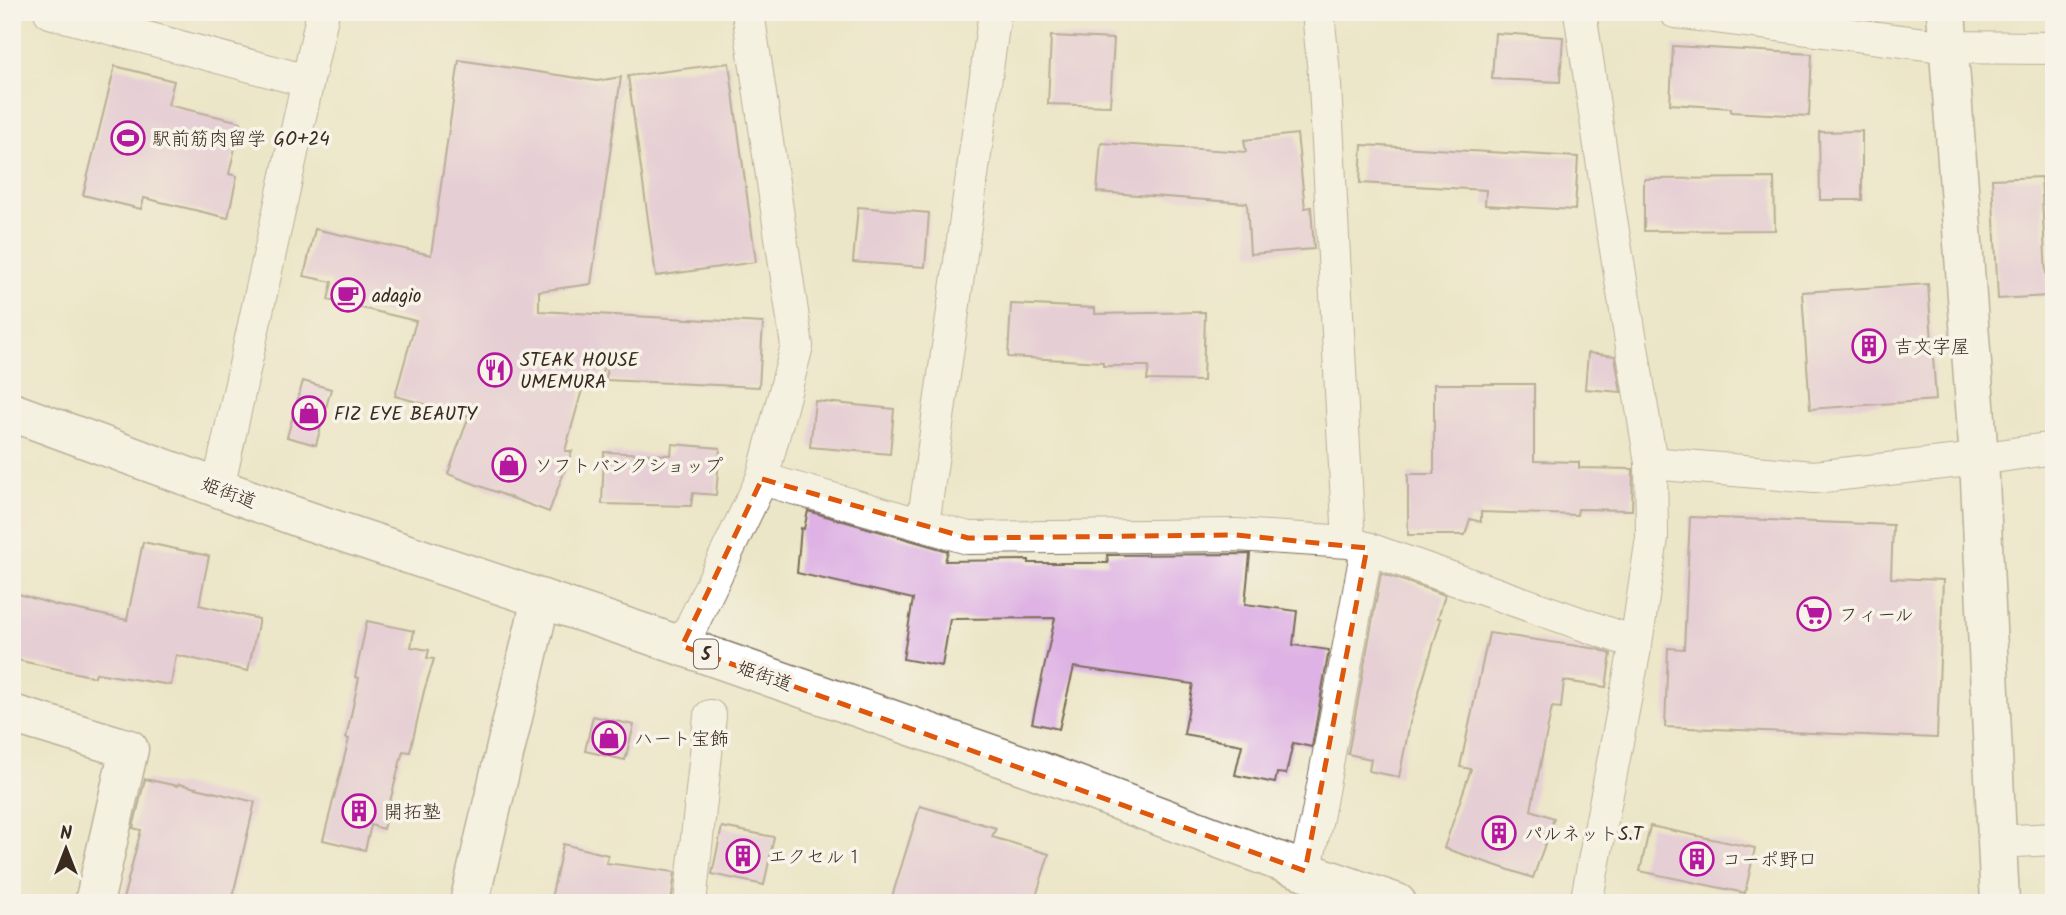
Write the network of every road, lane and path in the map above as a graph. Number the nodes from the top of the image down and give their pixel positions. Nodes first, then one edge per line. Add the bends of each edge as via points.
1 (50, 12) edge
2 (323, 12) edge
3 (748, 12) edge
4 (995, 12) edge
5 (1318, 12) edge
6 (1580, 12) edge
7 (1675, 12) edge
8 (1948, 30) edge
9 (2054, 48) edge
10 (307, 82) junction
11 (12, 412) edge
12 (2054, 448) edge
13 (1979, 459) junction
14 (1651, 463) junction
15 (762, 479) junction
16 (218, 488) junction
17 (923, 525) junction
18 (1358, 545) junction
19 (541, 599) junction
20 (1636, 643) junction
21 (682, 646) junction
22 (12, 714) edge
23 (710, 716) dead end
24 (2054, 839) edge
25 (1996, 842) junction
26 (1305, 871) junction
27 (94, 903) edge
28 (469, 903) edge
29 (690, 903) edge
30 (1397, 903) edge
31 (1586, 903) edge
32 (2000, 903) edge

1 - 10 street
2 - 10 street
3 - 15 street via 797,346
4 - 17 street
5 - 18 street
6 - 14 street
7 - 8 street
8 - 9 street
8 - 13 main road
10 - 16 street
11 - 16 main road, 姫街道 / 5
12 - 13 street
13 - 14 street via 1814,477
13 - 25 main road
14 - 20 street via 1653,538
15 - 17 street
15 - 21 street
16 - 19 main road, 姫街道 / 5
17 - 18 street via 968,538 1236,534
18 - 20 street
18 - 26 street
19 - 21 main road, 姫街道 / 5
19 - 28 main road
20 - 31 street
21 - 26 main road, 姫街道 / 5 via 1034,769
22 - 27 main road via 129,749
23 - 29 street
24 - 25 street
25 - 32 main road
26 - 30 main road, 姫街道 / 5

